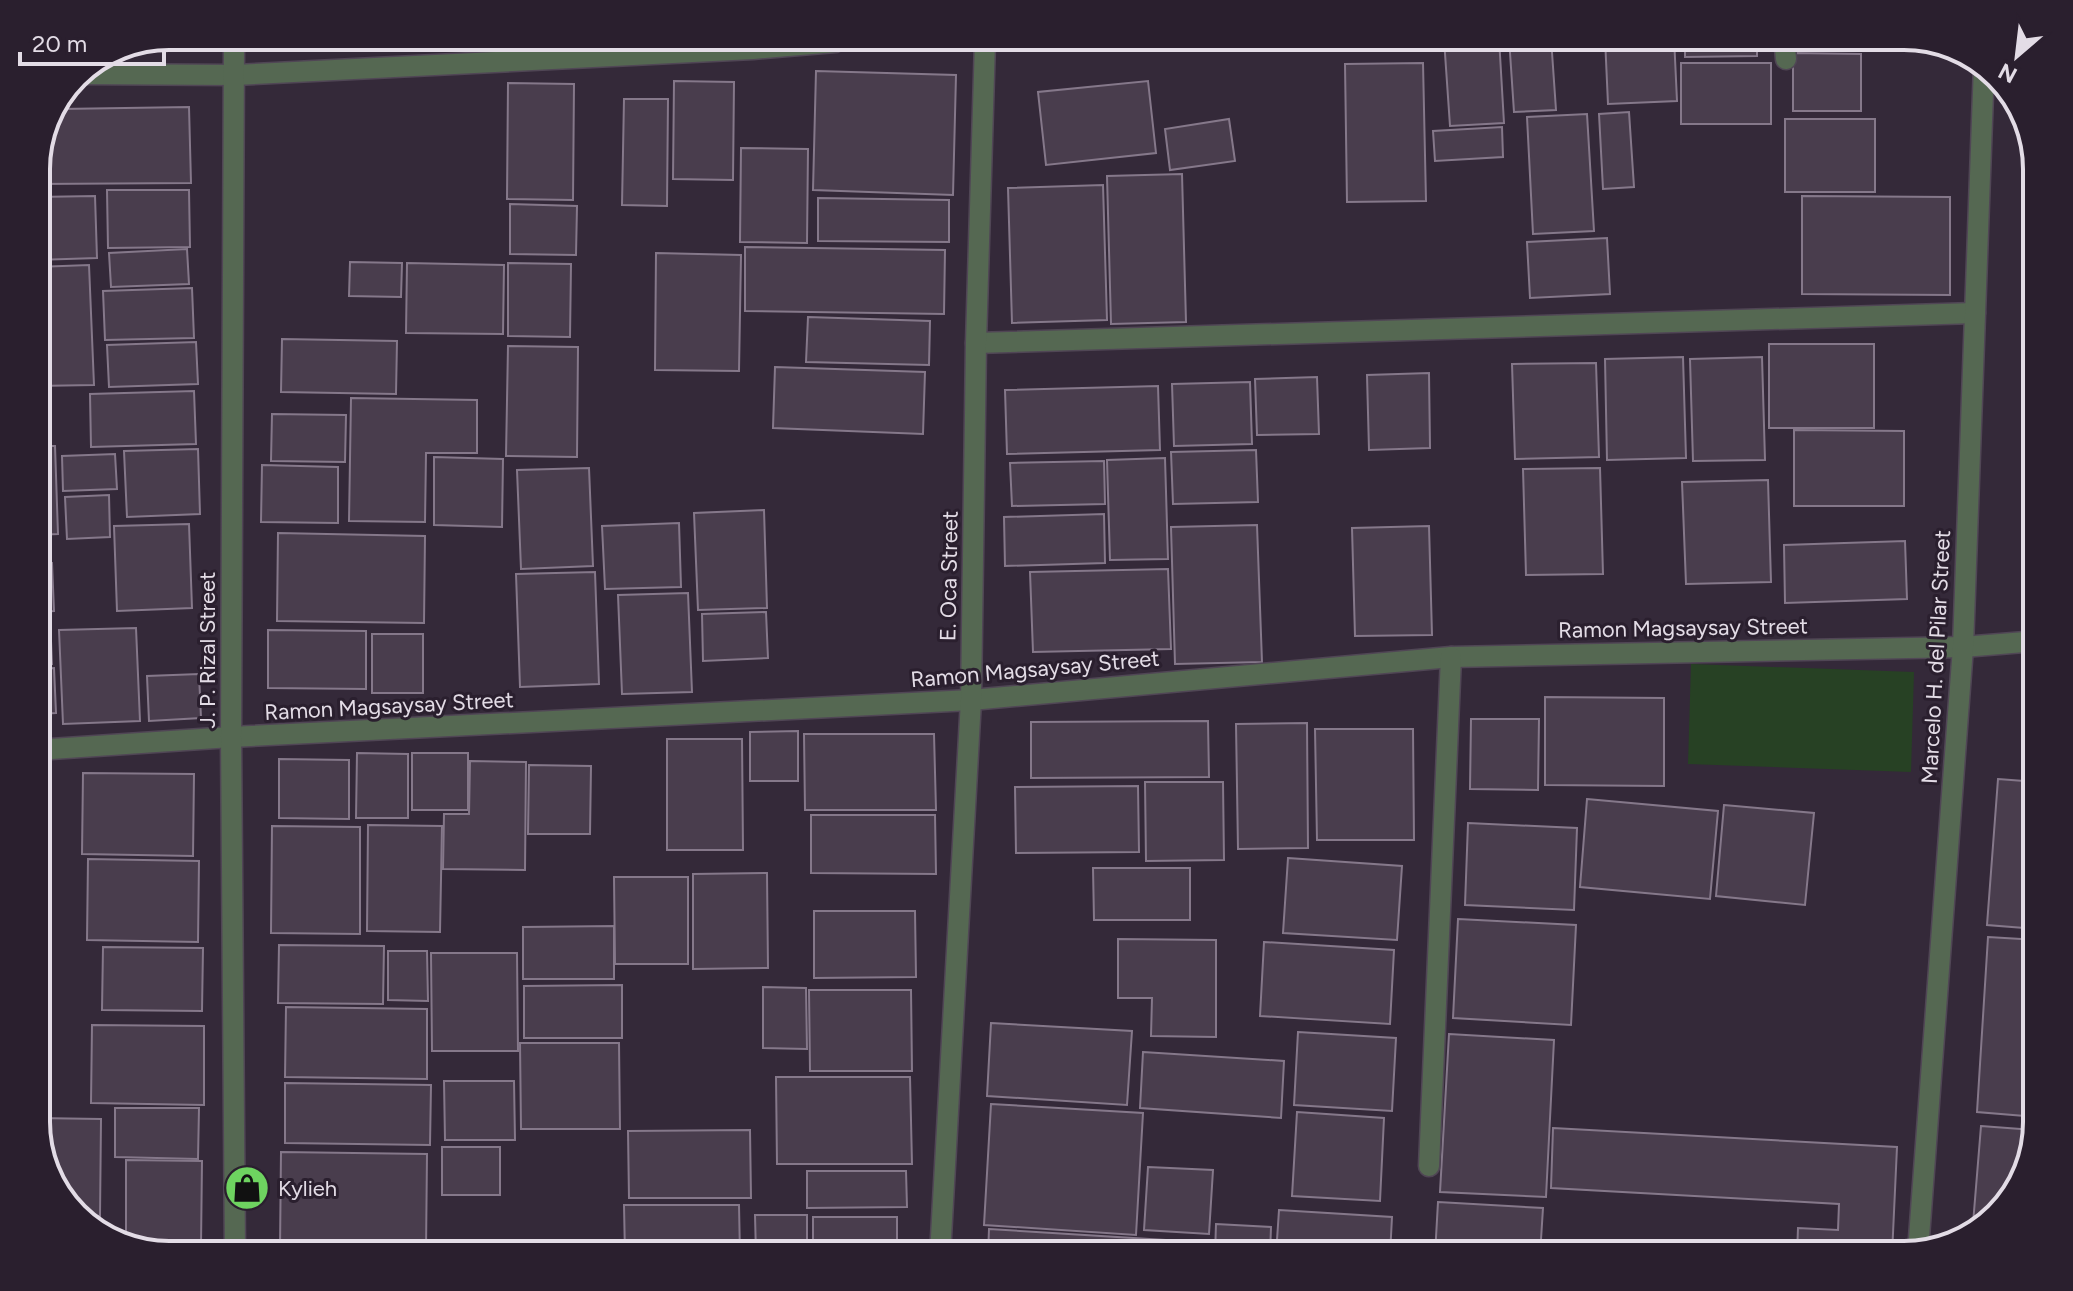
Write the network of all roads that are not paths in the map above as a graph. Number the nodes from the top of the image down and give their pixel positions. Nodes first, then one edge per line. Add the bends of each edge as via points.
1 (234, 50) edge
2 (682, 50) edge
3 (985, 50) edge
4 (1785, 50) edge
5 (1786, 59) dead end
6 (98, 74) edge
7 (235, 75) junction
8 (1983, 96) edge
9 (1975, 313) junction
10 (976, 343) junction
11 (2023, 642) edge
12 (1963, 647) junction
13 (1451, 657) junction
14 (971, 700) junction
15 (231, 737) junction
16 (50, 749) edge
17 (1429, 1166) dead end
18 (1919, 1240) edge
19 (235, 1241) edge
20 (941, 1241) edge

1 - 7 street, J. P. Rizal Street
2 - 7 street
3 - 10 street, E. Oca Street
4 - 5 street
6 - 7 street
7 - 15 street, J. P. Rizal Street
8 - 9 street, Marcelo H. del Pilar Street
9 - 10 street
9 - 12 street, Marcelo H. del Pilar Street
10 - 14 street, E. Oca Street
11 - 12 street, Ramon Magsaysay Street
12 - 13 street, Ramon Magsaysay Street
12 - 18 street, Marcelo H. del Pilar Street
13 - 14 street, Ramon Magsaysay Street
13 - 17 street
14 - 15 street, Ramon Magsaysay Street
14 - 20 street, E. Oca Street
15 - 16 street, Ramon Magsaysay Street
15 - 19 street, J. P. Rizal Street

